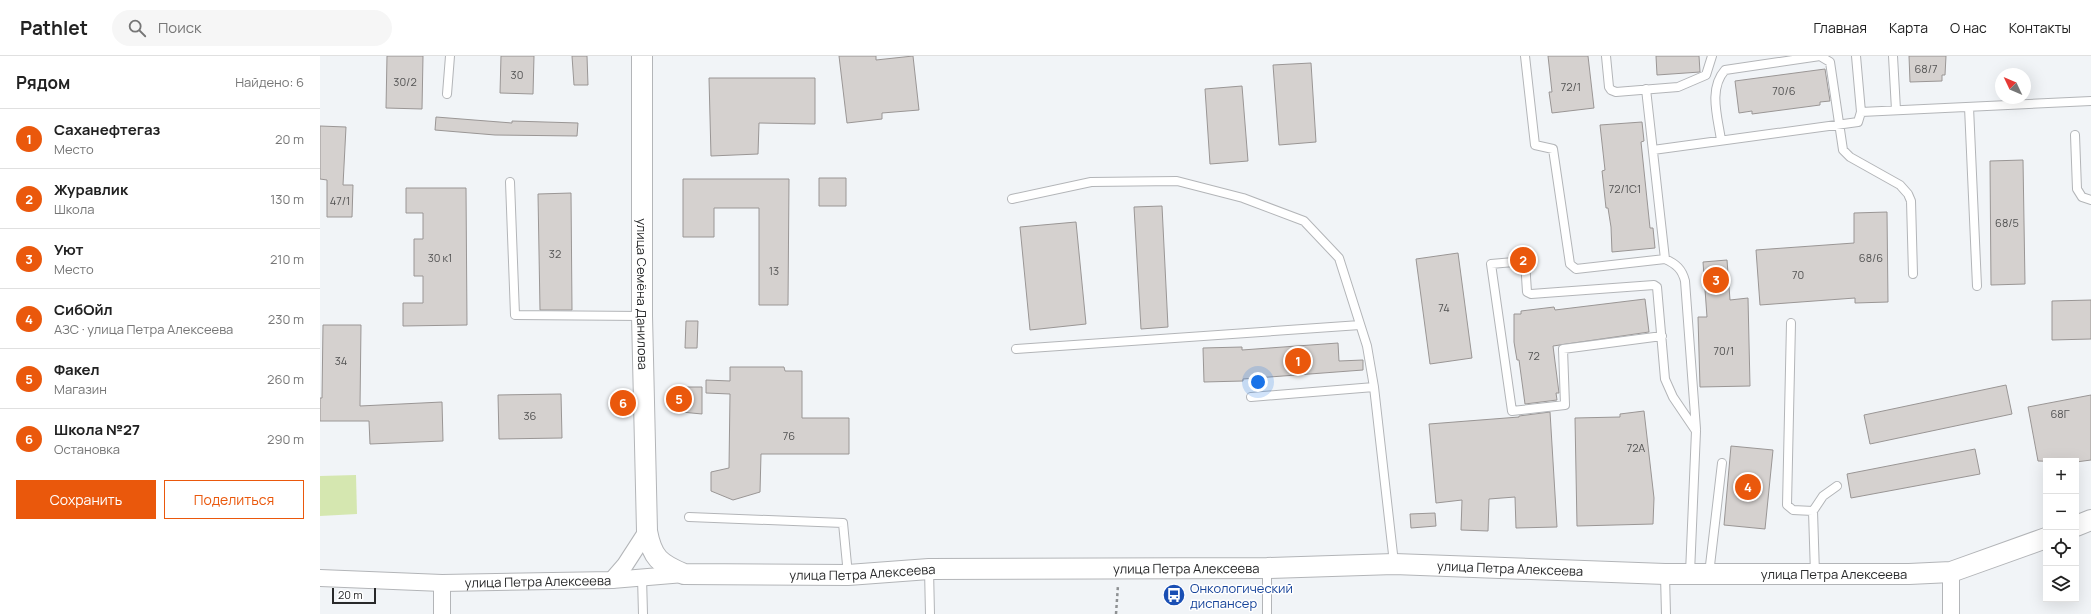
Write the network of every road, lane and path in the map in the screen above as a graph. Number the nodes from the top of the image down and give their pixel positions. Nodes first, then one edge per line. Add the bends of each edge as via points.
1 (450, 56) edge
2 (642, 56) edge
3 (1525, 56) edge
4 (1606, 56) edge
5 (1712, 56) edge
6 (1856, 56) edge
7 (1893, 56) edge
8 (1646, 89) junction
9 (447, 94) dead end
10 (2091, 101) edge
11 (1969, 107) junction
12 (1896, 110) junction
13 (1861, 112) junction
14 (1839, 126) junction
15 (2075, 135) dead end
16 (1721, 140) junction
17 (1653, 150) junction
18 (510, 182) dead end
19 (1012, 199) dead end
20 (2091, 200) edge
21 (1664, 259) junction
22 (1913, 274) dead end
23 (1977, 286) dead end
24 (642, 316) junction
25 (1792, 323) dead end
26 (1360, 325) junction
27 (1662, 336) junction
28 (1016, 349) dead end
29 (1374, 387) junction
30 (1251, 397) dead end
31 (1696, 431) junction
32 (1722, 463) dead end
33 (1837, 486) dead end
34 (1813, 510) junction
35 (689, 518) dead end
36 (2091, 520) edge
37 (2079, 525) edge
38 (647, 531) junction
39 (2043, 539) edge
40 (1394, 564) junction
41 (1267, 568) junction
42 (928, 570) junction
43 (1951, 572) junction
44 (684, 574) junction
45 (1665, 574) junction
46 (1700, 574) junction
47 (1815, 574) junction
48 (848, 575) junction
49 (642, 577) junction
50 (320, 578) edge
51 (612, 580) junction
52 (442, 583) junction
53 (442, 614) edge
54 (643, 614) edge
55 (930, 614) edge
56 (1267, 614) edge
57 (1666, 614) edge
58 (1952, 614) edge

1 - 9 lane
2 - 24 street, улица Семёна Данилова
3 - 21 lane via 1535,145 1553,149 1570,264 1576,269
4 - 8 lane via 1612,90
5 - 8 lane via 1706,75 1678,87
6 - 13 lane
7 - 12 lane
8 - 17 lane
10 - 11 lane
11 - 12 lane
11 - 23 lane
12 - 13 lane
13 - 14 lane via 1858,122
14 - 16 lane
14 - 16 lane via 1830,62 1820,56 1725,70 1714,98
14 - 22 lane via 1846,154 1900,185 1908,194 1911,201
15 - 20 lane via 2077,189 2082,197
16 - 17 lane
17 - 21 lane
18 - 24 lane via 515,315
19 - 26 lane via 1091,182 1169,181 1243,198 1304,221 1339,258
21 - 31 lane via 1682,271 1685,281
24 - 38 street, улица Семёна Данилова
25 - 34 lane via 1787,505 1793,510
26 - 28 lane
26 - 29 lane via 1367,346
27 - 27 lane via 1563,349 1565,405 1512,411 1491,264 1525,260 1527,292 1531,294 1654,285 1657,287
27 - 31 lane via 1665,379
29 - 30 lane
29 - 40 lane
31 - 46 lane
32 - 46 lane
33 - 34 lane via 1823,496
34 - 47 lane
35 - 48 lane via 843,523
36 - 37 street
38 - 44 street, улица Семёна Данилова via 650,547 658,560 666,567
38 - 51 street
39 - 43 street, улица Петра Алексеева
40 - 41 street, улица Петра Алексеева
40 - 45 street, улица Петра Алексеева
41 - 42 street, улица Петра Алексеева
41 - 56 lane
42 - 48 street, улица Петра Алексеева
42 - 55 lane
43 - 47 street, улица Петра Алексеева
43 - 58 street
44 - 48 street, улица Петра Алексеева
44 - 49 street, улица Петра Алексеева
45 - 46 street, улица Петра Алексеева
45 - 57 lane
46 - 47 street, улица Петра Алексеева
49 - 51 street, улица Петра Алексеева
49 - 54 lane
50 - 52 street, улица Петра Алексеева
51 - 52 street, улица Петра Алексеева
52 - 53 street

